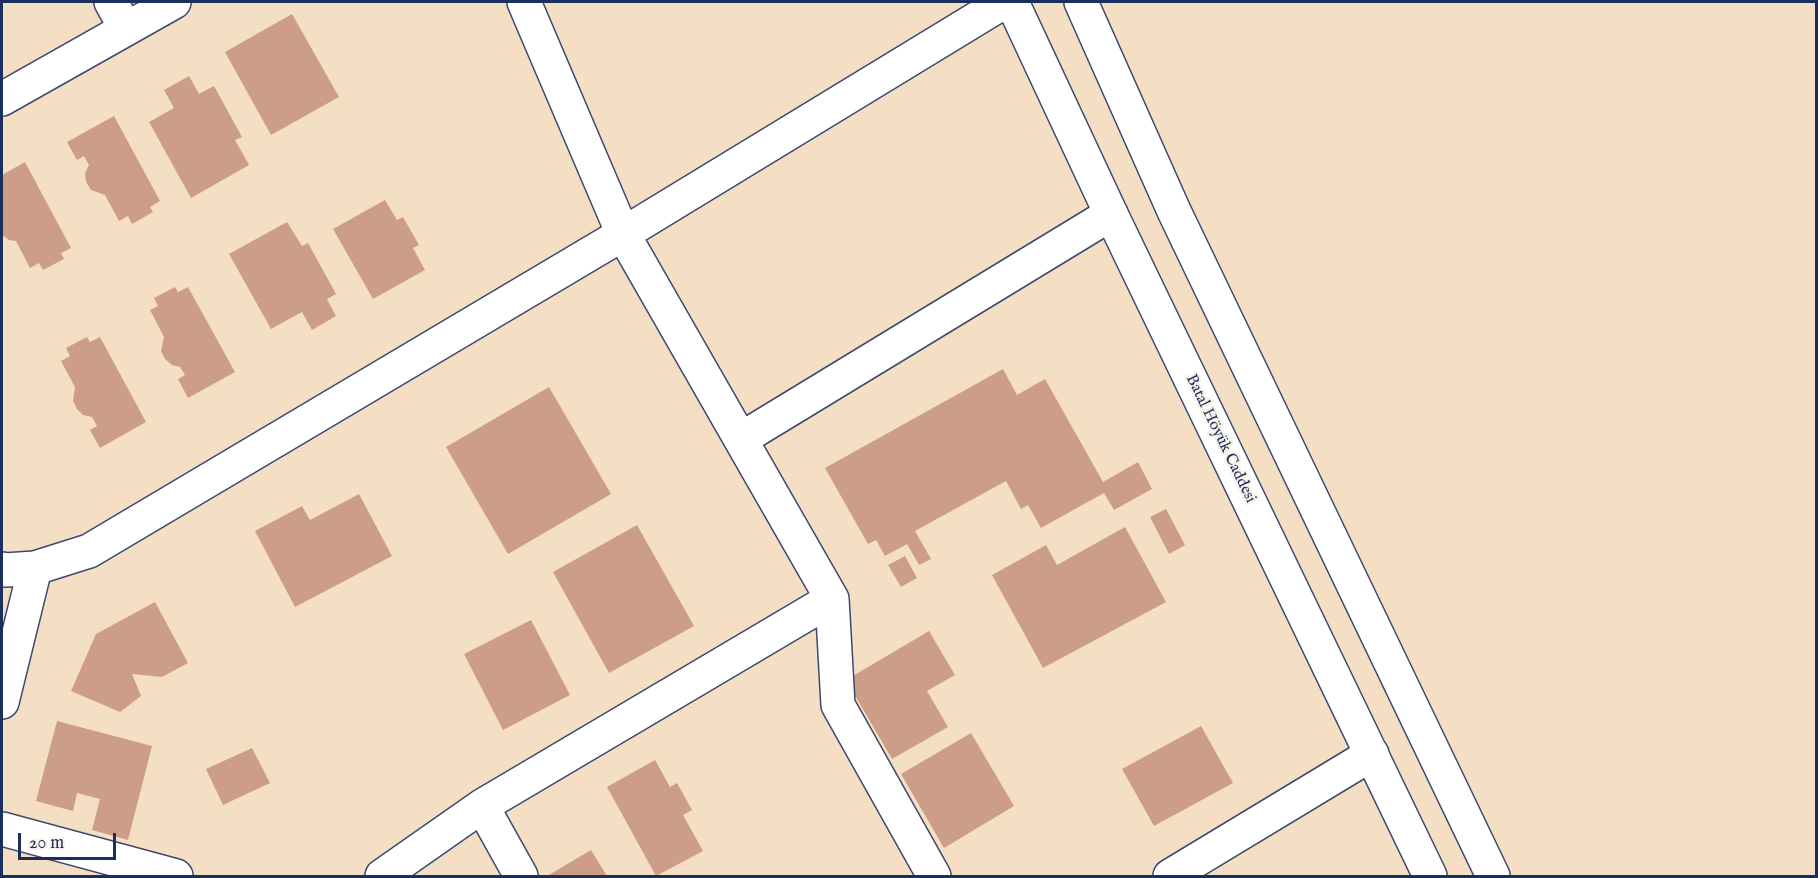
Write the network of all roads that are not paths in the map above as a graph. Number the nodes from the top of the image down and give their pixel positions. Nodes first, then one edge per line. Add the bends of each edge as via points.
1 (174, 2) edge
2 (524, 2) edge
3 (1004, 2) edge
4 (1011, 2) edge
5 (1081, 2) edge
6 (118, 15) edge
7 (2, 99) edge
8 (1111, 214) junction
9 (623, 234) junction
10 (741, 440) junction
11 (35, 568) junction
12 (2, 569) edge
13 (832, 599) junction
14 (2, 702) edge
15 (1372, 754) junction
16 (482, 806) junction
17 (2, 829) edge
18 (176, 876) edge
19 (382, 876) edge
20 (521, 876) edge
21 (934, 876) edge
22 (1170, 876) edge
23 (1430, 876) edge
24 (1493, 876) edge

1 - 6 street
2 - 9 street
3 - 9 street
4 - 8 street, Batal Höyük Caddesi
5 - 24 street via 1174,211
6 - 7 street
8 - 10 street
8 - 15 street, Batal Höyük Caddesi
9 - 10 street
9 - 11 street via 89,551
10 - 13 street
11 - 12 street
11 - 14 street
13 - 16 street
13 - 21 street via 838,705
15 - 22 street
15 - 23 street, Batal Höyük Caddesi
16 - 19 street
16 - 20 street
17 - 18 street

